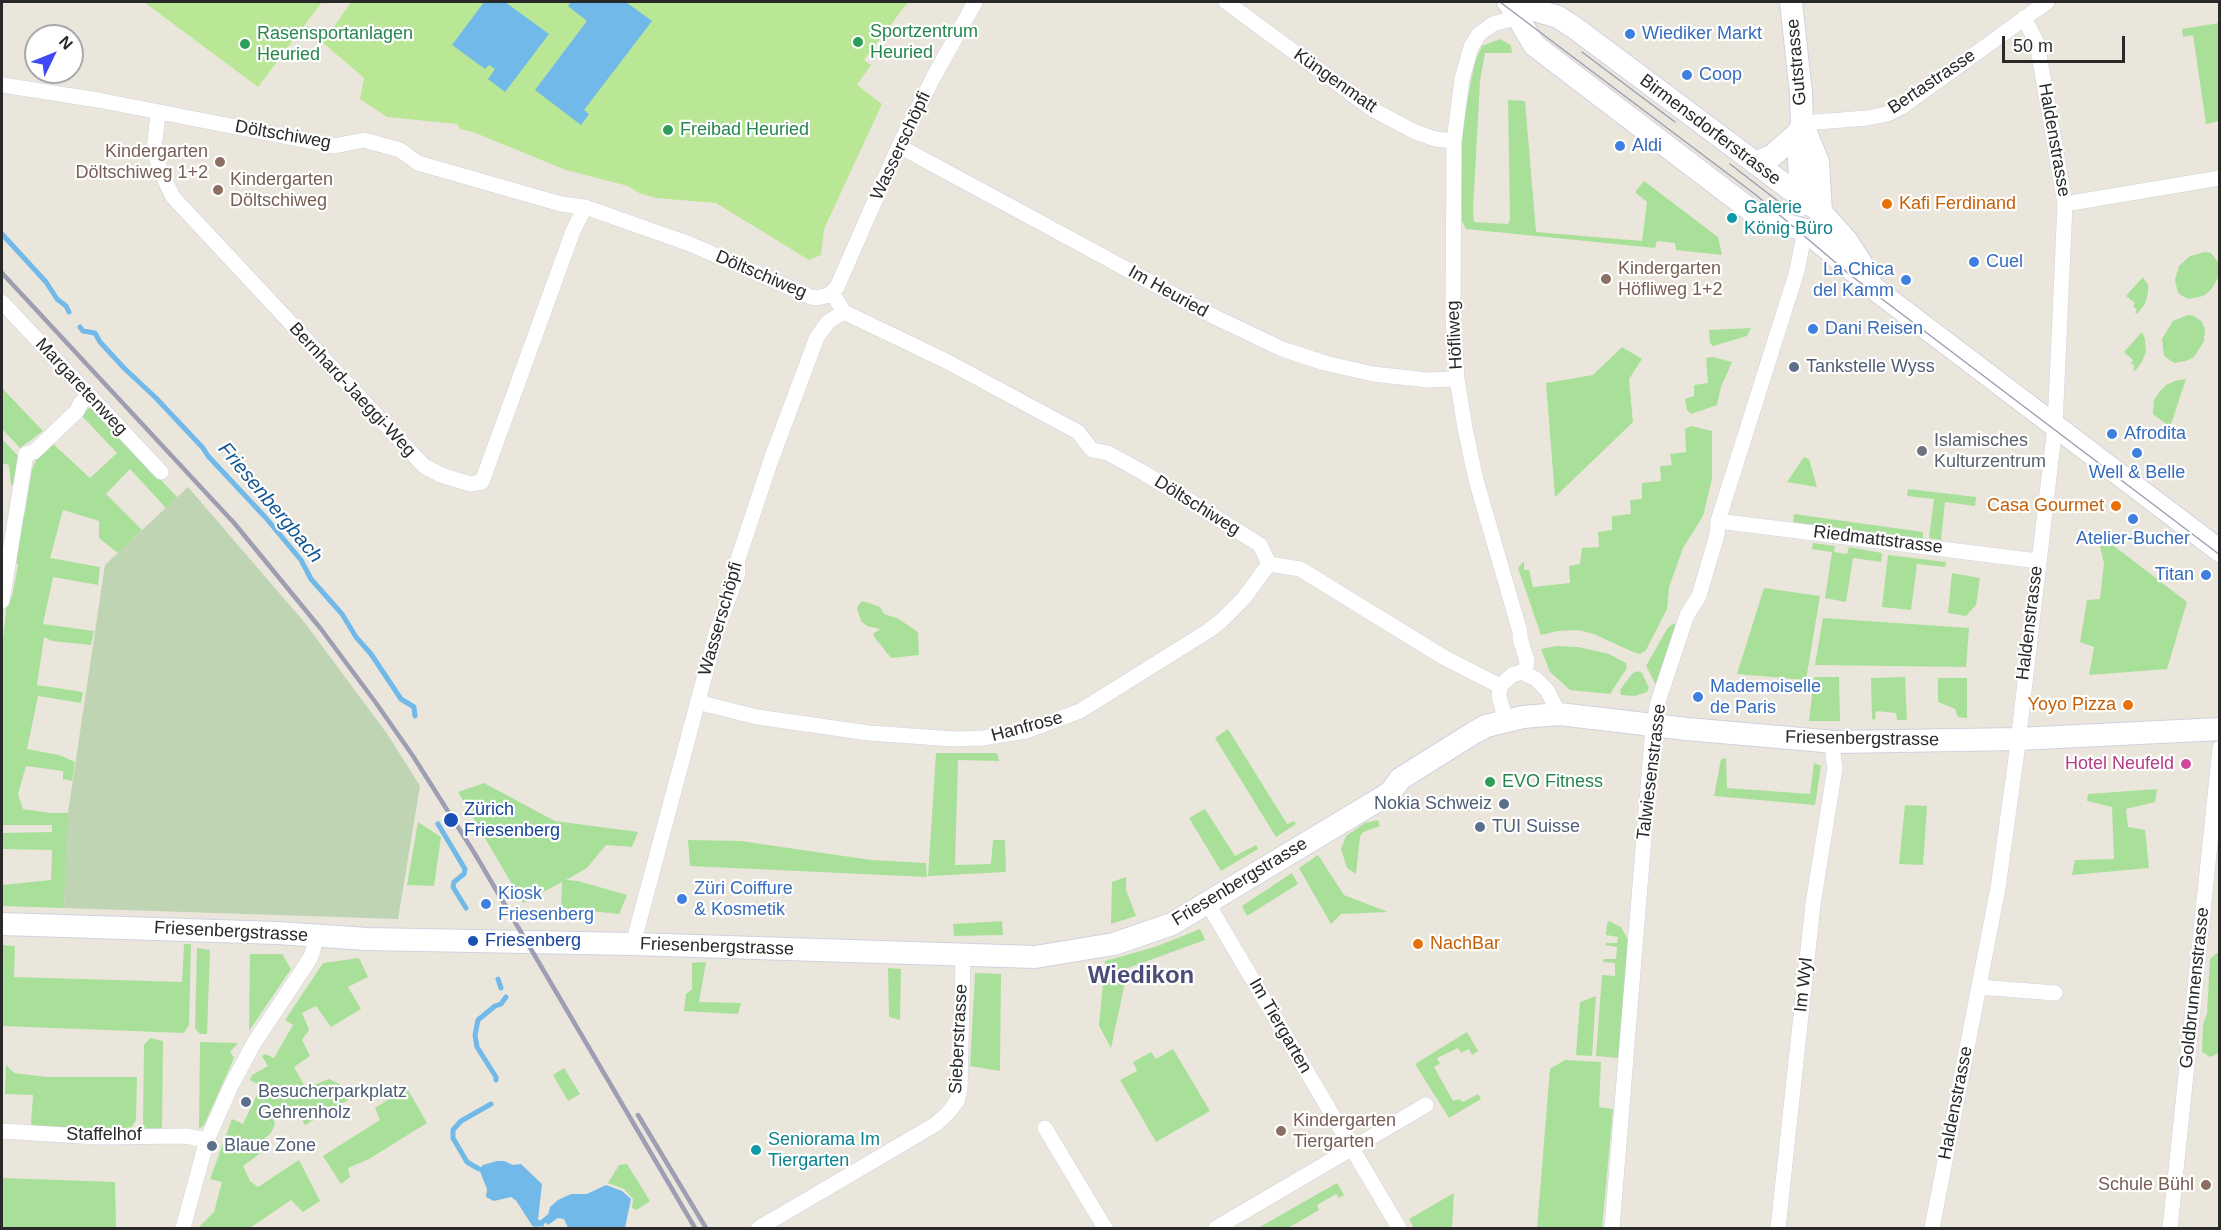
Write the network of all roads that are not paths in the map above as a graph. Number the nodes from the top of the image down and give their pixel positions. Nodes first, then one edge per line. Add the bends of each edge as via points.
1 (975, 2) edge
2 (1226, 2) edge
3 (1791, 2) edge
4 (2047, 2) edge
5 (1512, 8) edge
6 (2024, 18) junction
7 (2, 85) edge
8 (158, 113) junction
9 (1800, 128) junction
10 (1454, 141) junction
11 (899, 146) junction
12 (1755, 163) junction
13 (2220, 178) edge
14 (1799, 196) junction
15 (2065, 204) junction
16 (585, 207) junction
17 (1821, 212) junction
18 (1805, 230) junction
19 (832, 293) junction
20 (1880, 293) junction
21 (2, 302) edge
22 (848, 314) junction
23 (1457, 379) junction
24 (89, 395) junction
25 (2055, 426) junction
26 (161, 472) dead end
27 (1718, 521) junction
28 (2220, 550) edge
29 (2038, 561) junction
30 (1269, 564) junction
31 (2, 595) edge
32 (1525, 673) junction
33 (1500, 686) junction
34 (697, 702) junction
35 (1559, 714) junction
36 (1506, 722) junction
37 (1654, 724) junction
38 (2220, 729) edge
39 (2018, 739) junction
40 (1835, 742) junction
41 (2220, 748) edge
42 (1208, 904) junction
43 (2, 924) edge
44 (317, 936) junction
45 (633, 944) junction
46 (963, 955) junction
47 (1979, 987) junction
48 (2055, 993) dead end
49 (1426, 1105) dead end
50 (1045, 1128) dead end
51 (2, 1131) edge
52 (207, 1140) junction
53 (1352, 1149) junction
54 (183, 1228) edge
55 (759, 1228) edge
56 (1105, 1228) edge
57 (1216, 1228) edge
58 (1399, 1228) edge
59 (1612, 1228) edge
60 (1778, 1228) edge
61 (1932, 1228) edge
62 (2170, 1228) edge

1 - 11 street, Wasserschöpfi
2 - 10 street, Küngenmatt via 1372,109 1414,132
3 - 9 street, Gutstrasse via 1801,93
4 - 6 street, Bertastrasse
5 - 10 street, Höfliweg via 1479,34 1471,47 1462,79
5 - 12 street, Birmensdorferstrasse via 1558,17
5 - 18 street, Birmensdorferstrasse via 1534,45 1761,218
6 - 9 street, Bertastrasse via 1887,114
6 - 15 street, Haldenstrasse via 2037,43
7 - 8 street, Döltschiweg
8 - 16 street, Döltschiweg via 334,146 364,140 400,150 417,163 561,204
8 - 16 street, Bernhard-Jaeggi-Weg via 154,150 172,197 424,466 470,484 482,482
9 - 12 street via 1772,156
9 - 14 street, Gutstrasse
9 - 17 street, Gutstrasse via 1818,162
10 - 23 street, Höfliweg via 1453,318
11 - 19 street, Wasserschöpfi
11 - 23 street, Im Heuried via 1215,317 1282,349 1373,374
12 - 14 street, Birmensdorferstrasse
13 - 15 street
14 - 17 street, Birmensdorferstrasse
14 - 18 street, Gutstrasse
15 - 25 street, Haldenstrasse
16 - 19 street, Döltschiweg via 690,244 811,297
17 - 20 street, Birmensdorferstrasse via 1847,241
18 - 20 street, Birmensdorferstrasse
18 - 27 street, Talwiesenstrasse via 1797,271
19 - 22 street, Döltschiweg
20 - 25 street, Birmensdorferstrasse
21 - 24 street, Margaretenweg
22 - 30 street, Döltschiweg via 1078,432 1092,450 1108,453 1144,473 1260,545
22 - 34 street, Wasserschöpfi via 828,322 817,337 737,562 738,573
23 - 32 street, Höfliweg via 1476,480 1527,661
24 - 26 street, Margaretenweg
24 - 31 street via 34,453 26,454
25 - 28 street, Birmensdorferstrasse
25 - 29 street, Haldenstrasse
27 - 29 street, Riedmattstrasse
27 - 37 street, Talwiesenstrasse via 1716,542 1699,596 1687,615
29 - 39 street, Haldenstrasse
30 - 33 street via 1300,569 1445,658
30 - 34 street, Hanfrose via 1244,598 1214,626 1080,711 1026,731 954,739 869,733 757,717
32 - 33 street via 1512,675
32 - 35 street via 1547,690
33 - 36 street via 1498,696
34 - 45 street, Wasserschöpfi
35 - 36 street, Friesenbergstrasse
35 - 37 street, Friesenbergstrasse
36 - 42 street, Friesenbergstrasse via 1486,726 1462,740 1400,779 1391,792
37 - 40 street, Friesenbergstrasse
37 - 59 street, Talwiesenstrasse
38 - 39 street, Friesenbergstrasse
39 - 40 street, Friesenbergstrasse
39 - 47 street, Haldenstrasse via 1998,888
40 - 60 street, Im Wyl via 1835,768 1813,904
41 - 62 street, Goldbrunnenstrasse
42 - 46 street, Friesenbergstrasse via 1172,924 1114,944 1035,957
42 - 53 street, Im Tiergarten
43 - 44 street, Friesenbergstrasse
44 - 45 street, Friesenbergstrasse
44 - 52 street via 311,957 250,1050
45 - 46 street, Friesenbergstrasse
46 - 55 street, Sieberstrasse via 957,1101 936,1124
47 - 48 street
47 - 61 street, Haldenstrasse
49 - 53 street
50 - 56 street
51 - 52 street, Staffelhof via 185,1136
52 - 54 street
53 - 57 street
53 - 58 street, Im Tiergarten

